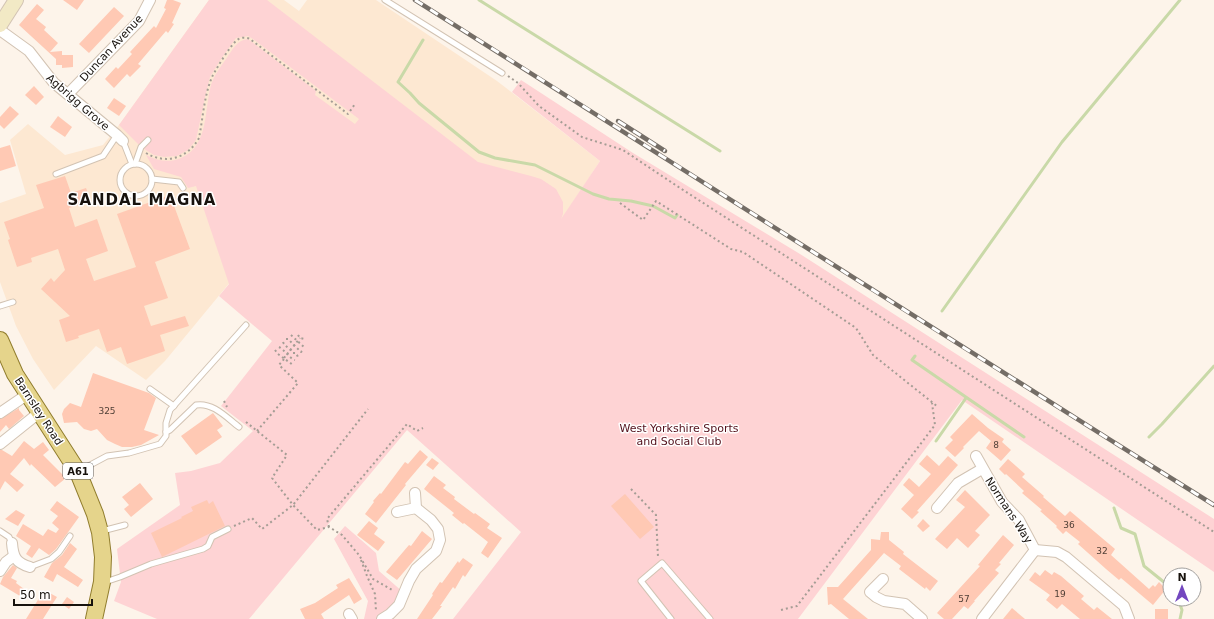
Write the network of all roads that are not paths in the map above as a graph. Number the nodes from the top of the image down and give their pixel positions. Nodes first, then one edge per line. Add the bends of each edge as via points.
1 (16, 0) edge
2 (150, 0) edge
3 (385, 0) edge
4 (0, 25) edge
5 (0, 30) edge
6 (502, 73) road end
7 (68, 94) junction
8 (120, 138) junction
9 (148, 140) dead end
10 (134, 164) junction
11 (56, 174) dead end
12 (152, 179) junction
13 (183, 188) dead end
14 (12, 302) dead end
15 (0, 306) edge
16 (246, 325) dead end
17 (0, 340) edge
18 (150, 389) dead end
19 (28, 394) junction
20 (174, 406) junction
21 (40, 412) junction
22 (0, 413) edge
23 (239, 427) dead end
24 (166, 432) junction
25 (0, 444) edge
26 (976, 456) dead end
27 (982, 469) junction
28 (78, 472) junction
29 (415, 493) dead end
30 (416, 508) junction
31 (937, 508) dead end
32 (397, 512) dead end
33 (125, 525) dead end
34 (228, 529) road end
35 (0, 531) edge
36 (100, 532) junction
37 (70, 536) dead end
38 (12, 543) joint
39 (1035, 550) junction
40 (14, 556) junction
41 (30, 567) joint
42 (0, 571) edge
43 (883, 579) dead end
44 (102, 582) junction
45 (379, 616) edge
46 (94, 619) edge
47 (671, 619) edge
48 (710, 619) edge
49 (922, 619) edge
50 (982, 619) edge
51 (1129, 619) edge

1 - 4 main road
2 - 7 street, Duncan Avenue via 139,21
3 - 6 lane
5 - 7 street, Agbrigg Grove via 29,51 54,83
7 - 8 street, Agbrigg Grove
8 - 10 lane
8 - 11 lane via 103,156
9 - 10 lane via 140,149
10 - 12 lane via 140,164 149,170
10 - 12 lane via 127,167 121,176 125,191 134,196 145,193 149,190
12 - 13 lane via 179,182
14 - 15 lane
16 - 20 lane
17 - 19 main road, Barnsley Road / A61 via 15,374
18 - 20 lane
19 - 21 main road, Barnsley Road / A61
19 - 22 street
20 - 24 lane via 166,423
21 - 25 street
21 - 28 main road, Barnsley Road / A61
23 - 24 lane via 214,408 201,404 196,405
24 - 28 lane via 160,444 107,456
26 - 27 street, Normans Way
27 - 31 street, Normans Way via 958,483
27 - 39 street, Normans Way via 1002,502 1018,520
28 - 36 main road, Barnsley Road / A61
29 - 30 street
30 - 32 street
30 - 45 street via 438,529 440,540 436,551 416,569 399,605 390,614
33 - 36 lane
34 - 44 lane via 212,537 208,546 203,549
35 - 38 lane via 9,537
36 - 44 main road, Barnsley Road / A61
37 - 41 lane via 59,552
38 - 40 street
39 - 50 street
39 - 51 street via 1057,552 1066,557 1124,606
40 - 41 street via 18,562
40 - 42 street
43 - 49 street via 870,592 884,600 905,604
44 - 46 main road, Barnsley Road / A61
47 - 48 lane via 640,581 662,563

